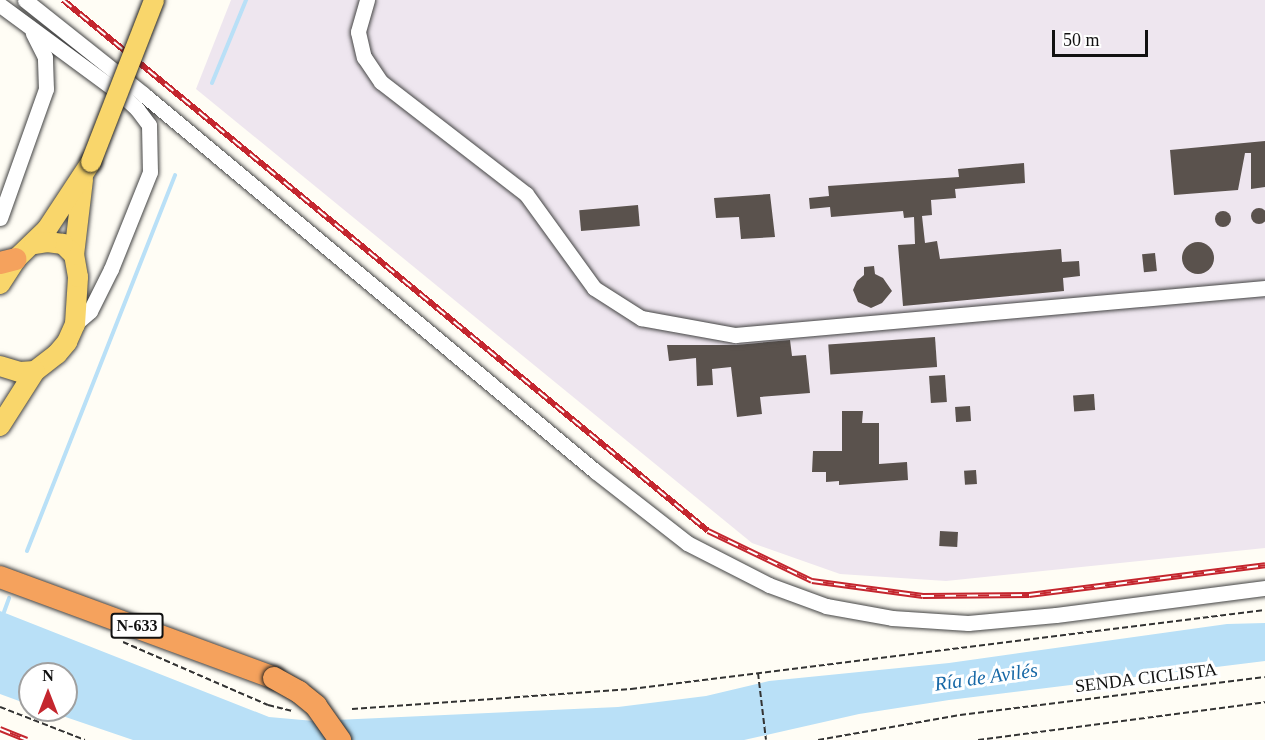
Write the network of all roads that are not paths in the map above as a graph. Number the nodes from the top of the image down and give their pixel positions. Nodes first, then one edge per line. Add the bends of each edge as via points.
1 (24, 0) edge
2 (154, 0) edge
3 (367, 0) edge
4 (0, 5) edge
5 (29, 29) junction
6 (87, 170) junction
7 (0, 218) edge
8 (34, 244) junction
9 (74, 255) junction
10 (8, 261) edge
11 (0, 284) edge
12 (1265, 288) edge
13 (75, 324) junction
14 (0, 366) edge
15 (35, 371) junction
16 (0, 426) edge
17 (0, 577) edge
18 (1265, 588) edge
19 (340, 740) edge

1 - 18 lane via 143,94 604,479 687,543 769,585 837,608 892,618 968,623
2 - 6 main road, bridge
3 - 12 lane via 358,32 364,57 381,82 526,194 594,288 641,318 735,335
4 - 5 lane
5 - 7 lane via 45,57 46,89
5 - 13 lane via 122,95 148,125 150,172 90,311
6 - 8 main road
6 - 9 main road
8 - 9 main road via 63,244
8 - 10 main road
9 - 13 main road via 78,277
10 - 11 main road
13 - 15 main road via 57,354
14 - 15 main road via 20,372
15 - 16 main road
17 - 19 highway, N-633, bridge via 274,678 316,706

